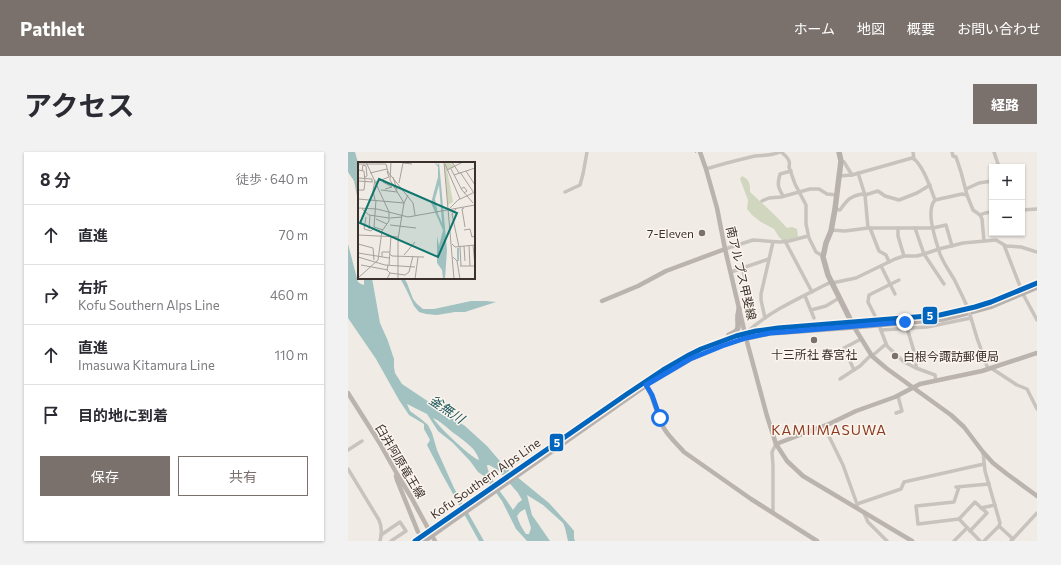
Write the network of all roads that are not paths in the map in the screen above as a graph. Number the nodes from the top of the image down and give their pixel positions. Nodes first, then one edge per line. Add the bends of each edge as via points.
1 (587, 152) edge
2 (700, 152) edge
3 (780, 152) edge
4 (839, 152) edge
5 (913, 152) edge
6 (952, 152) edge
7 (994, 152) edge
8 (763, 154) edge
9 (914, 159) junction
10 (841, 160) junction
11 (998, 164) edge
12 (706, 169) junction
13 (791, 171) junction
14 (858, 173) junction
15 (852, 175) junction
16 (839, 176) junction
17 (989, 181) edge
18 (930, 185) junction
19 (966, 189) junction
20 (565, 192) dead end
21 (800, 192) junction
22 (837, 195) junction
23 (865, 195) junction
24 (967, 195) junction
25 (783, 196) junction
26 (935, 200) junction
27 (762, 202) dead end
28 (835, 209) junction
29 (1037, 209) edge
30 (1025, 210) edge
31 (989, 212) edge
32 (980, 216) junction
33 (869, 228) junction
34 (898, 228) junction
35 (915, 228) junction
36 (933, 228) junction
37 (831, 230) junction
38 (808, 236) junction
39 (984, 241) junction
40 (772, 242) junction
41 (785, 242) junction
42 (1004, 245) junction
43 (952, 246) junction
44 (725, 249) junction
45 (939, 249) junction
46 (1037, 252) edge
47 (924, 254) junction
48 (823, 256) junction
49 (904, 256) junction
50 (769, 259) junction
51 (889, 262) junction
52 (881, 266) junction
53 (742, 268) junction
54 (731, 272) junction
55 (745, 278) dead end
56 (899, 280) dead end
57 (832, 283) junction
58 (1037, 283) edge
59 (944, 284) dead end
60 (890, 285) junction
61 (1037, 287) edge
62 (812, 292) junction
63 (1022, 292) junction
64 (895, 294) dead end
65 (805, 296) junction
66 (839, 298) junction
67 (602, 301) dead end
68 (739, 309) junction
69 (811, 310) junction
70 (765, 318) junction
71 (814, 318) dead end
72 (971, 318) junction
73 (1037, 320) edge
74 (853, 325) junction
75 (879, 325) junction
76 (907, 328) junction
77 (746, 336) junction
78 (862, 339) junction
79 (886, 344) junction
80 (706, 347) junction
81 (1037, 353) edge
82 (872, 356) junction
83 (916, 368) junction
84 (990, 369) junction
85 (854, 370) junction
86 (840, 379) dead end
87 (936, 381) junction
88 (645, 384) junction
89 (913, 388) junction
90 (348, 393) edge
91 (898, 396) junction
92 (1037, 409) edge
93 (896, 413) dead end
94 (824, 426) junction
95 (362, 441) dead end
96 (776, 444) junction
97 (348, 450) edge
98 (983, 452) junction
99 (984, 464) junction
100 (348, 469) edge
101 (397, 474) junction
102 (989, 484) junction
103 (1037, 496) edge
104 (995, 505) junction
105 (856, 507) junction
106 (981, 508) junction
107 (773, 513) junction
108 (864, 513) junction
109 (1037, 513) edge
110 (959, 519) junction
111 (999, 526) junction
112 (969, 529) junction
113 (433, 531) junction
114 (418, 532) dead end
115 (381, 535) junction
116 (1012, 540) edge
117 (380, 541) edge
118 (391, 541) edge
119 (415, 541) edge
120 (424, 541) edge
121 (435, 541) edge
122 (817, 541) edge
123 (887, 541) edge
124 (912, 541) edge
125 (954, 541) edge
126 (979, 541) edge
127 (984, 541) edge

1 - 20 street via 580,185
2 - 12 street, 南アルプス甲斐線
3 - 8 street via 773,155
3 - 13 street via 787,156
4 - 10 main road
5 - 9 street
6 - 19 street
7 - 11 street
8 - 12 street
9 - 14 street
9 - 18 street
10 - 15 street
10 - 16 main road
12 - 44 street, 南アルプス甲斐線
13 - 21 street
13 - 25 street via 780,174 778,187
14 - 15 street
14 - 23 street
15 - 16 street
16 - 22 main road
17 - 19 street
18 - 23 street via 899,200 878,191
18 - 26 street
19 - 24 street
21 - 22 street via 818,189 827,194
21 - 25 street
21 - 38 street via 806,205
22 - 28 main road
23 - 28 street via 852,196 840,210
23 - 33 street
24 - 26 street
24 - 32 street via 973,210
25 - 27 street
26 - 36 street via 931,208
28 - 37 main road
29 - 30 street
31 - 32 street
32 - 39 street
33 - 34 street
33 - 37 street
33 - 51 street via 879,251 886,255
34 - 35 street
34 - 49 street
35 - 36 street
35 - 47 street
36 - 43 street via 946,225
36 - 45 street
37 - 48 main road
38 - 41 street
38 - 48 street via 816,252
39 - 42 street via 996,240
39 - 43 street
40 - 41 street
40 - 44 street via 756,239
40 - 50 street
41 - 62 street
42 - 46 street
42 - 63 street
43 - 45 street
44 - 54 street, 南アルプス甲斐線
44 - 67 street via 666,271
45 - 47 street
45 - 72 street, bridge
47 - 49 street
47 - 59 street
48 - 57 main road
49 - 51 street
50 - 53 street
50 - 70 street via 761,294
51 - 52 street
52 - 57 street via 856,278
52 - 60 street
53 - 54 street
53 - 55 street
54 - 68 street, 南アルプス甲斐線
56 - 60 street
57 - 62 street
57 - 66 main road
58 - 63 main road
60 - 64 street
60 - 75 street via 869,295 868,302
61 - 63 main road
62 - 65 street
63 - 73 street
63 - 75 main road, Kofu Southern Alps Line via 992,306 960,315
65 - 69 street
65 - 70 street
66 - 69 street via 826,306
66 - 74 main road
68 - 77 street, 南アルプス甲斐線
68 - 80 main road via 739,325 736,332
69 - 71 street
70 - 77 street
72 - 76 street
72 - 84 street
74 - 75 main road, Kofu Southern Alps Line
74 - 77 main road, Kofu Southern Alps Line
74 - 78 street
75 - 76 street
75 - 79 street
76 - 83 street via 916,358
77 - 80 main road, Kofu Southern Alps Line
77 - 88 main road, Kofu Southern Alps Line via 690,359
77 - 96 street, 南アルプス甲斐線
78 - 82 street
78 - 85 street via 844,348
79 - 82 street
79 - 83 street via 904,362
80 - 88 main road, Kofu Southern Alps Line via 681,359
81 - 84 street
82 - 85 street
82 - 89 street
83 - 87 street via 935,375
84 - 87 street
84 - 92 street via 1028,389
85 - 86 street
87 - 89 street
88 - 107 street via 652,395 665,430 675,443 706,468
88 - 113 main road, Kofu Southern Alps Line
89 - 91 street
89 - 98 street via 951,415
90 - 101 street, 臼井阿原竜王線
91 - 93 street via 902,411
91 - 94 street
94 - 96 street
94 - 105 street via 843,465
95 - 97 street
96 - 105 street, 南アルプス甲斐線 via 787,461 802,476
96 - 107 street via 772,452
98 - 99 street
98 - 103 street via 993,463
99 - 102 street
99 - 105 street via 904,482 901,489
100 - 115 street via 379,520
101 - 113 street, 臼井阿原竜王線
101 - 114 street via 397,480
102 - 104 street
102 - 110 street via 958,487 954,502 916,506 918,524
104 - 106 street
104 - 111 street
105 - 108 street, 南アルプス甲斐線
106 - 110 street via 975,502
106 - 112 street via 987,513
107 - 122 street
108 - 123 street via 868,522
108 - 124 street, 南アルプス甲斐線
109 - 116 street
110 - 112 street
111 - 116 street
111 - 127 street
112 - 125 street
112 - 126 street
113 - 119 main road, Kofu Southern Alps Line
113 - 120 main road, Kofu Southern Alps Line
113 - 121 street, 臼井阿原竜王線
115 - 117 street
115 - 118 street via 400,522 406,530

